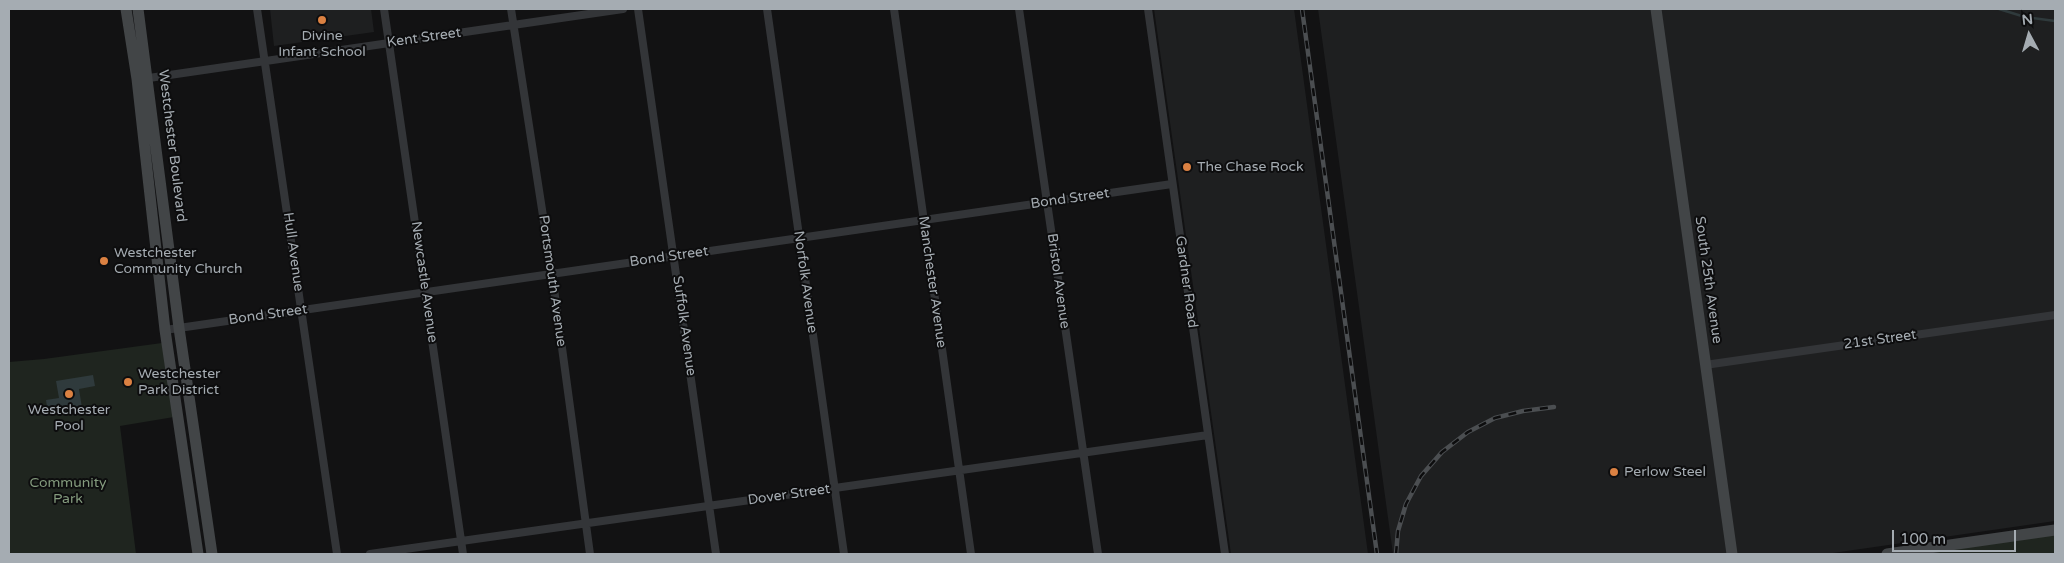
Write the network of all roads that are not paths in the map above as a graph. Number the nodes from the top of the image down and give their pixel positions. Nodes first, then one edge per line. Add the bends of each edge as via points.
1 (126, 9) edge
2 (138, 9) edge
3 (257, 9) edge
4 (384, 9) edge
5 (511, 9) edge
6 (622, 9) edge
7 (638, 9) edge
8 (767, 9) edge
9 (894, 9) edge
10 (1019, 9) edge
11 (1148, 9) edge
12 (1656, 9) edge
13 (514, 25) junction
14 (389, 43) junction
15 (265, 61) junction
16 (143, 79) junction
17 (1172, 184) junction
18 (1047, 202) junction
19 (923, 221) junction
20 (799, 238) junction
21 (674, 256) junction
22 (552, 274) junction
23 (425, 292) junction
24 (301, 310) junction
25 (2055, 315) edge
26 (179, 328) junction
27 (166, 330) junction
28 (1705, 365) junction
29 (1208, 435) junction
30 (1083, 453) junction
31 (959, 470) junction
32 (834, 488) junction
33 (709, 506) junction
34 (586, 524) junction
35 (2055, 530) edge
36 (462, 541) junction
37 (198, 554) edge
38 (212, 554) edge
39 (336, 554) edge
40 (370, 554) edge
41 (463, 554) edge
42 (590, 554) edge
43 (716, 554) edge
44 (844, 554) edge
45 (971, 554) edge
46 (1098, 554) edge
47 (1225, 554) edge
48 (1732, 554) edge
49 (1887, 554) edge

1 - 16 street, Westchester Boulevard
2 - 16 street, Westchester Boulevard
3 - 15 street, Hull Avenue
4 - 14 street, Newcastle Avenue
5 - 13 street, Portsmouth Avenue
6 - 13 street, Kent Street
7 - 21 street, Suffolk Avenue
8 - 20 street, Norfolk Avenue
9 - 19 street, Manchester Avenue
10 - 18 street, Bristol Avenue
11 - 17 street, Gardner Road
12 - 28 street, South 25th Avenue
13 - 14 street, Kent Street
13 - 22 street, Portsmouth Avenue
14 - 15 street, Kent Street
14 - 23 street, Newcastle Avenue
15 - 16 street, Kent Street
15 - 24 street, Hull Avenue
16 - 26 street, Westchester Boulevard
16 - 27 street, Westchester Boulevard
17 - 18 street, Bond Street
17 - 29 street, Gardner Road
18 - 19 street, Bond Street
18 - 30 street, Bristol Avenue
19 - 20 street, Bond Street
19 - 31 street, Manchester Avenue
20 - 21 street, Bond Street
20 - 32 street, Norfolk Avenue
21 - 22 street, Bond Street
21 - 33 street, Suffolk Avenue
22 - 23 street, Bond Street
22 - 34 street, Portsmouth Avenue
23 - 24 street, Bond Street
23 - 36 street, Newcastle Avenue
24 - 26 street, Bond Street
24 - 39 street, Hull Avenue
25 - 28 street, 21st Street
26 - 27 street, Bond Street
26 - 38 street, Westchester Boulevard
27 - 37 street, Westchester Boulevard
28 - 48 street, South 25th Avenue
29 - 30 street, Dover Street
29 - 47 street, Gardner Road
30 - 31 street, Dover Street
30 - 46 street, Bristol Avenue
31 - 32 street, Dover Street
31 - 45 street, Manchester Avenue
32 - 33 street, Dover Street
32 - 44 street, Norfolk Avenue
33 - 34 street, Dover Street
33 - 43 street, Suffolk Avenue
34 - 36 street, Dover Street
34 - 42 street, Portsmouth Avenue
35 - 49 street
36 - 40 street, Dover Street
36 - 41 street, Newcastle Avenue

